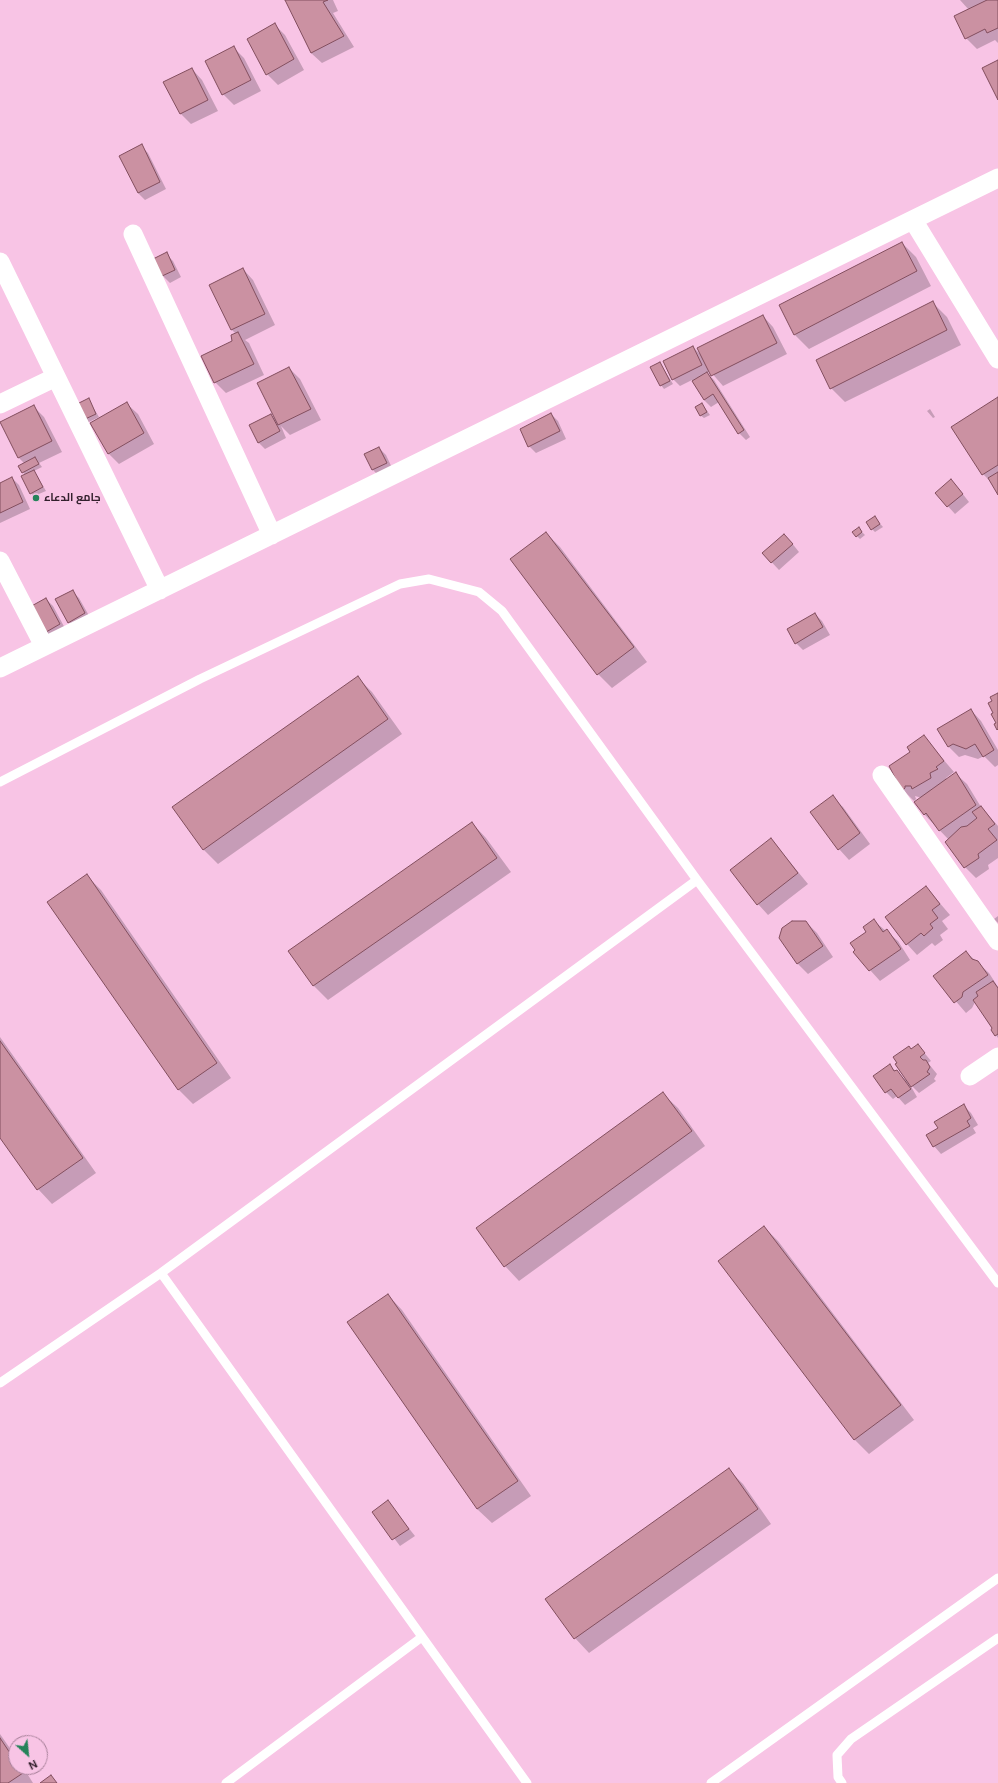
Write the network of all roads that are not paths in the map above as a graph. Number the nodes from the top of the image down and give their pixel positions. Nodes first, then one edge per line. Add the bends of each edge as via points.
1 (998, 178) edge
2 (913, 220) junction
3 (132, 234) dead end
4 (0, 262) edge
5 (998, 359) edge
6 (56, 378) junction
7 (0, 404) edge
8 (272, 535) junction
9 (0, 561) edge
10 (160, 590) junction
11 (44, 646) junction
12 (0, 668) edge
13 (882, 775) dead end
14 (0, 782) edge
15 (697, 880) junction
16 (998, 941) edge
17 (998, 1057) edge
18 (970, 1076) dead end
19 (161, 1273) junction
20 (998, 1283) edge
21 (0, 1384) edge
22 (998, 1578) edge
23 (422, 1637) junction
24 (998, 1638) edge
25 (226, 1783) edge
26 (527, 1783) edge
27 (711, 1783) edge
28 (842, 1783) edge

1 - 2 street
2 - 5 street
2 - 8 street
3 - 8 street
4 - 6 street
6 - 7 street
6 - 10 street
8 - 10 street
9 - 11 street
10 - 11 street
11 - 12 street
13 - 16 street
14 - 15 lane via 200,679 400,584 429,579 479,592 502,611
15 - 19 lane
15 - 20 lane
17 - 18 street
19 - 21 lane
19 - 23 lane
22 - 27 lane
23 - 25 lane
23 - 26 lane
24 - 28 lane via 851,1739 837,1755 838,1777

